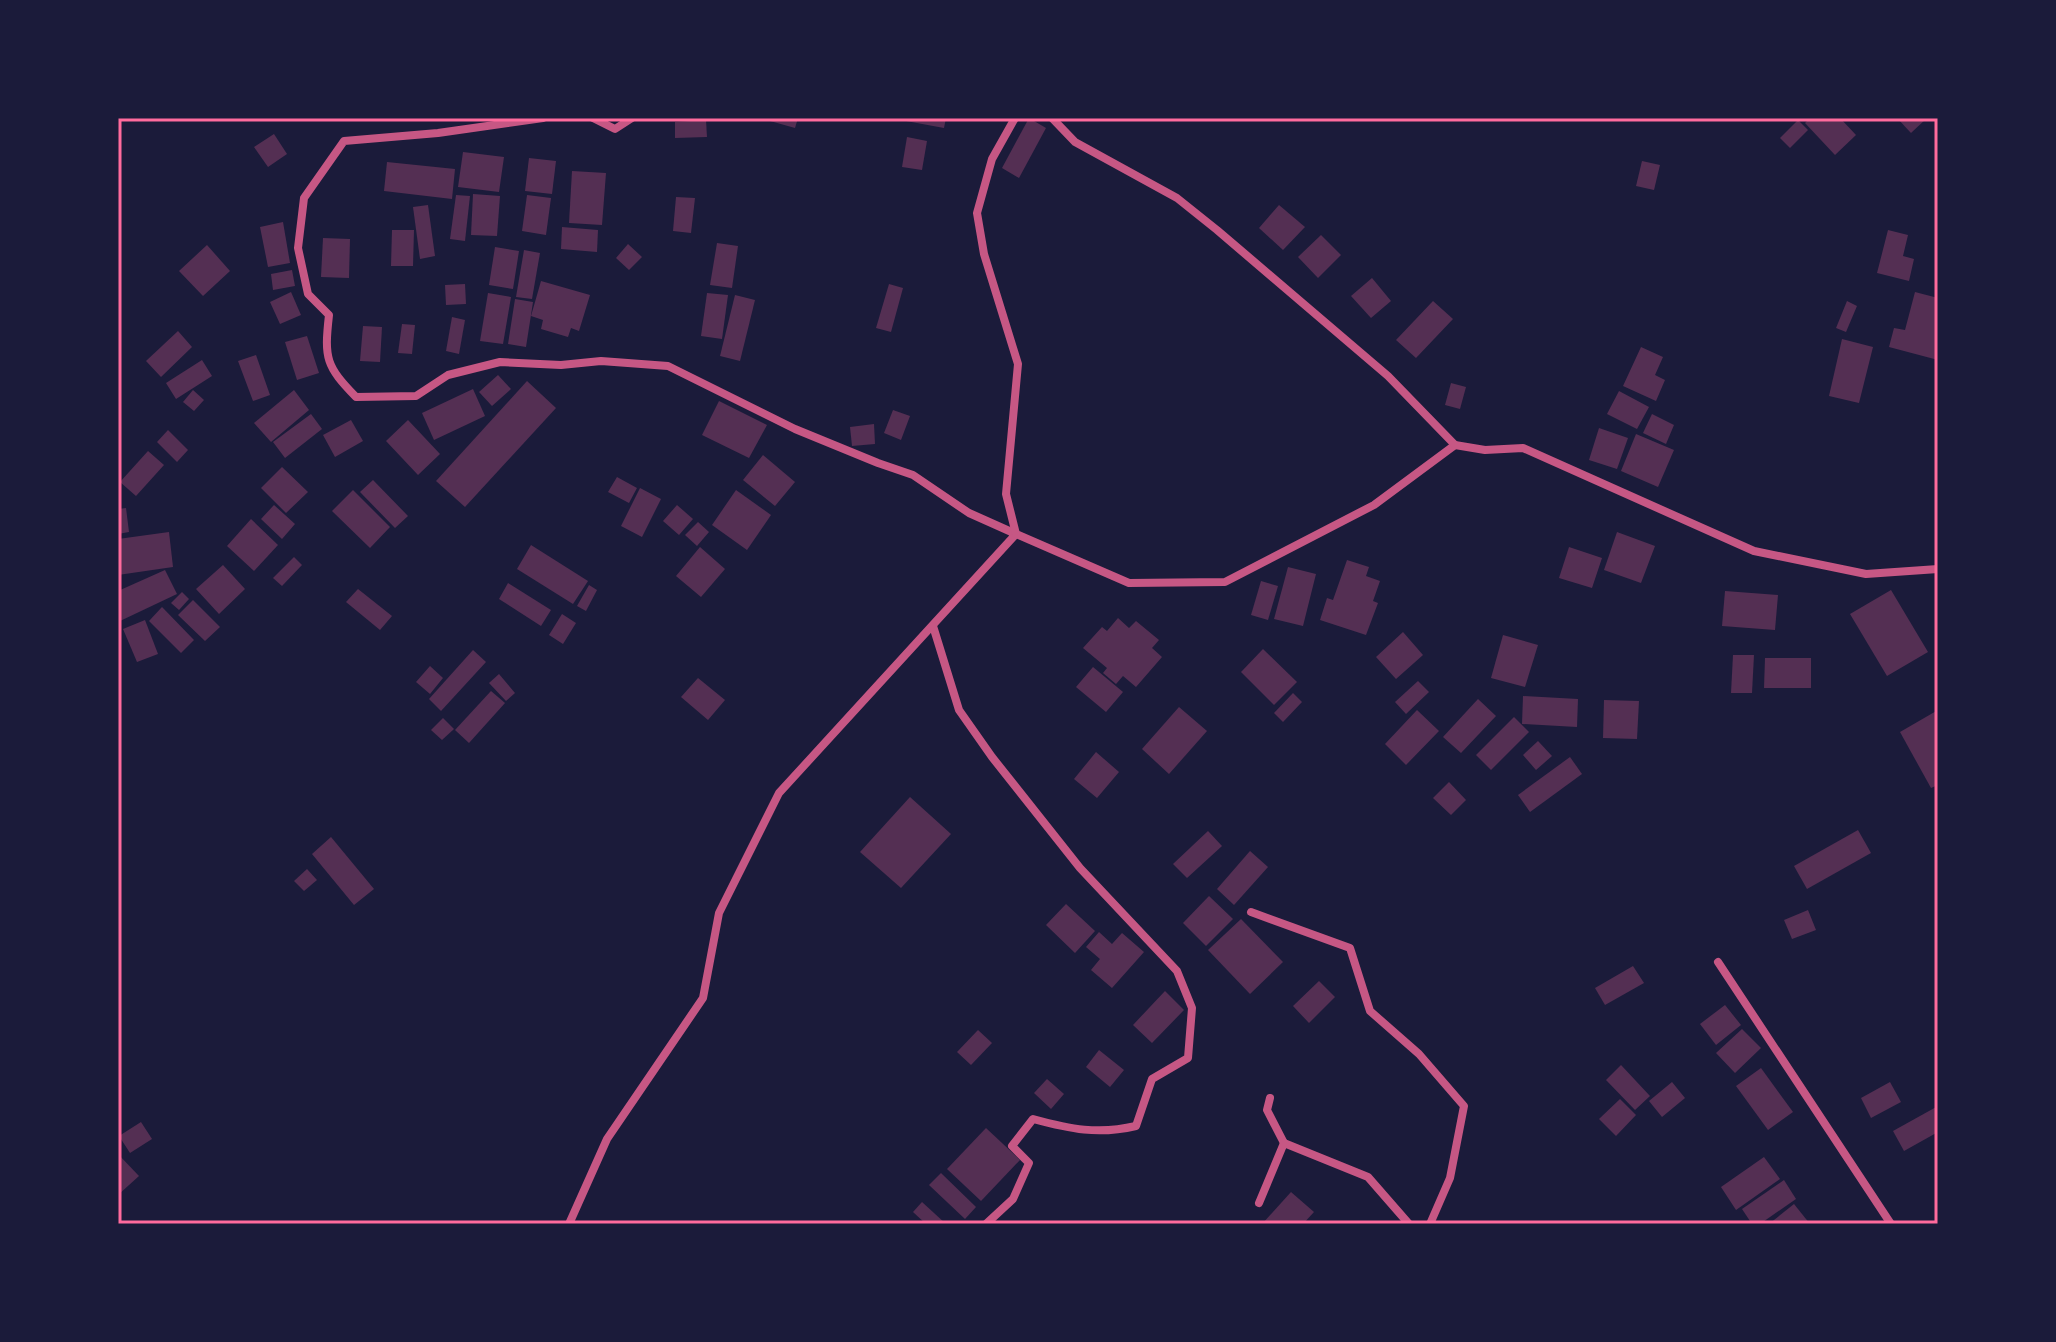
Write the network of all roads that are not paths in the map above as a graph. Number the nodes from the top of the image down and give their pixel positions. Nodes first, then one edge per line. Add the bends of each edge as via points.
1 (543, 118) edge
2 (593, 118) edge
3 (632, 118) edge
4 (1015, 118) edge
5 (1052, 118) edge
6 (1455, 445) junction
7 (1016, 534) junction
8 (1938, 569) edge
9 (933, 626) junction
10 (1251, 912) dead end
11 (1718, 962) dead end
12 (1270, 1098) dead end
13 (1284, 1143) junction
14 (1259, 1203) dead end
15 (569, 1224) edge
16 (986, 1224) edge
17 (1409, 1224) edge
18 (1430, 1224) edge
19 (1891, 1224) edge

1 - 7 street via 344,141 304,198 298,248 308,294 329,315 326,344 332,373 356,397 416,396 448,375 500,362 668,366 795,429 913,475 969,513
2 - 3 street via 615,129
4 - 7 street via 992,159 977,213 1018,364 1006,494
5 - 6 street via 1075,142 1177,198 1207,222 1388,376
6 - 7 street via 1374,505 1225,582 1129,583
6 - 8 street via 1523,448 1754,551 1866,574
7 - 9 street
9 - 15 street via 779,793 719,913 703,998 607,1139
9 - 16 street via 959,710 1080,868 1177,971 1192,1008 1188,1058 1152,1079 1136,1126 1077,1130 1033,1119 1012,1146 1029,1163 1013,1199
10 - 18 street via 1350,948 1370,1011 1419,1054 1464,1106 1450,1178
11 - 19 street
12 - 13 street via 1267,1110
13 - 14 street
13 - 17 street via 1368,1177

